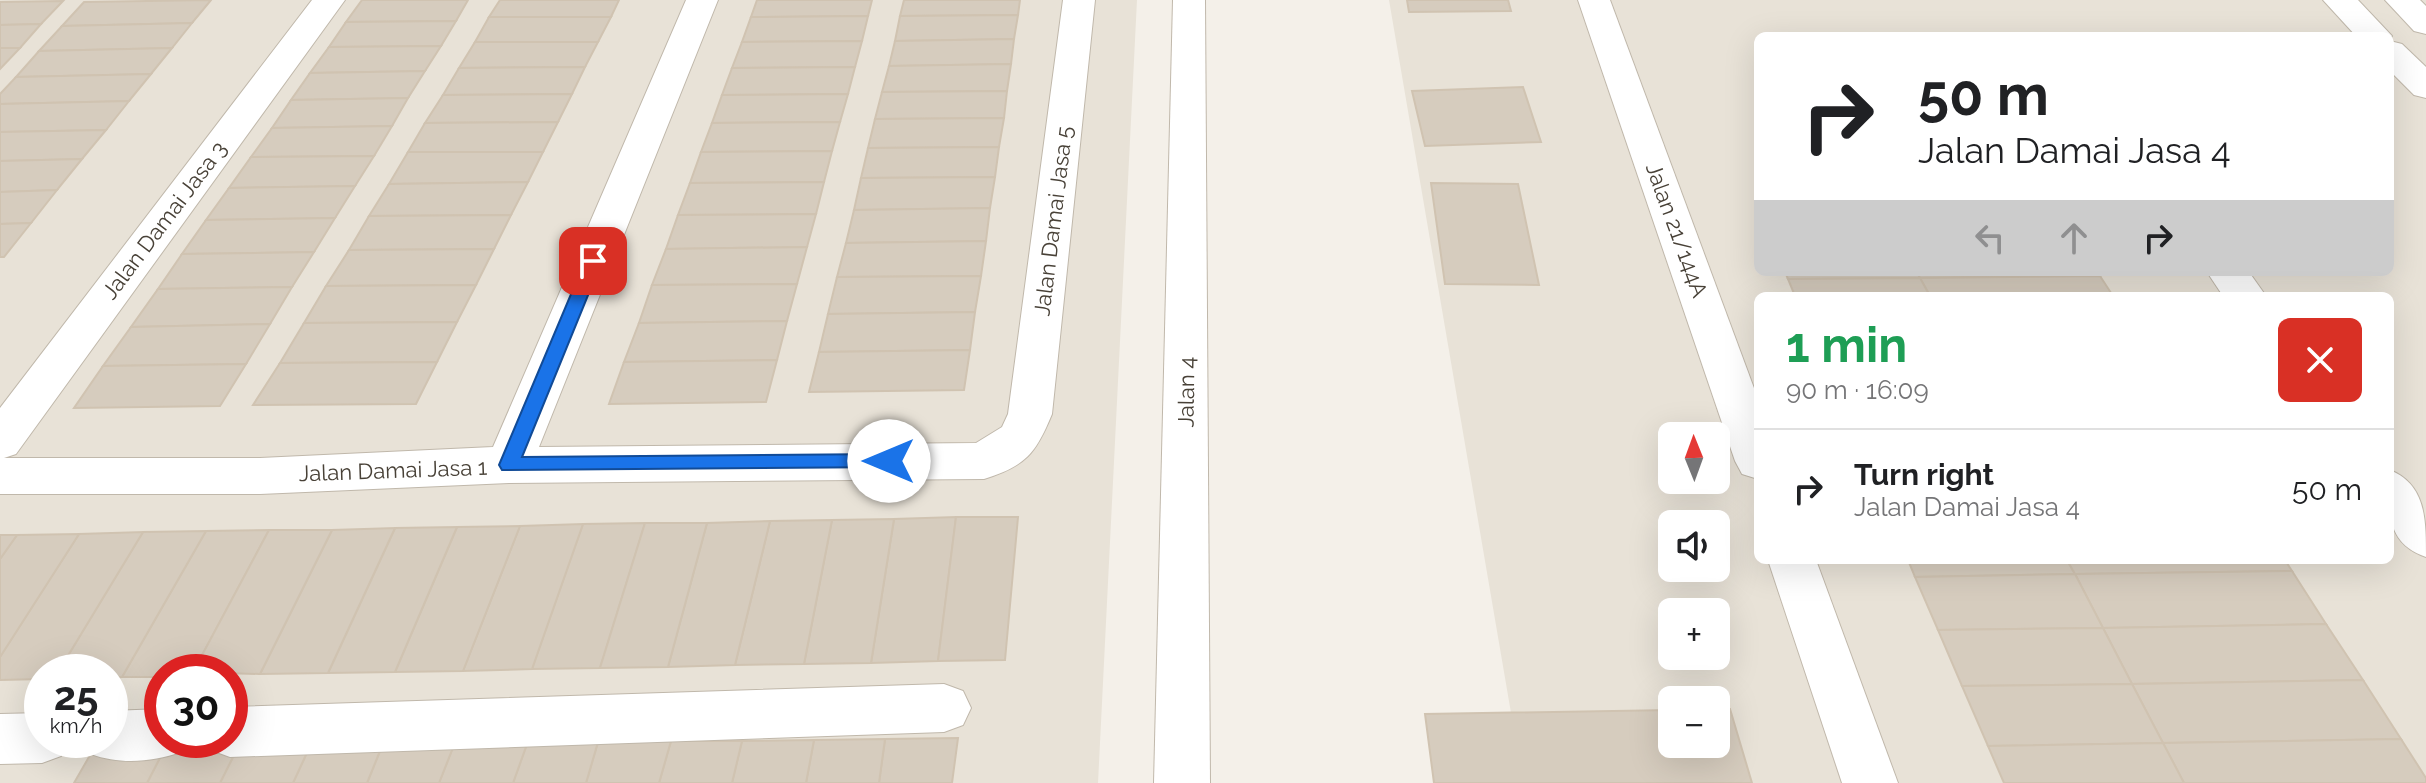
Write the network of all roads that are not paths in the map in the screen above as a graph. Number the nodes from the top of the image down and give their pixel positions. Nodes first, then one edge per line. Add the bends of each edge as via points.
1 (329, 0) edge
2 (702, 0) edge
3 (1079, 0) edge
4 (1189, 0) edge
5 (1594, 0) edge
6 (2339, 0) edge
7 (2401, 0) edge
8 (2426, 24) edge
9 (2371, 32) edge
10 (2394, 55) edge
11 (2426, 87) edge
12 (1019, 439) joint
13 (0, 441) edge
14 (1754, 450) edge
15 (509, 465) junction
16 (0, 476) edge
17 (1793, 564) edge
18 (944, 708) dead end
19 (248, 731) edge
20 (24, 738) edge
21 (0, 739) edge
22 (1182, 783) edge
23 (1870, 783) edge

1 - 13 street, Jalan Damai Jasa 3
2 - 15 street
3 - 12 street, Jalan Damai Jasa 5 via 1030,414
4 - 22 street, Jalan 4
5 - 14 street, Jalan 21/144A
6 - 9 street
7 - 8 street
10 - 11 street
12 - 15 street, Jalan Damai Jasa 1 via 984,461
15 - 16 street, Jalan Damai Jasa 1 via 260,476
17 - 23 street
18 - 19 street
20 - 21 street

